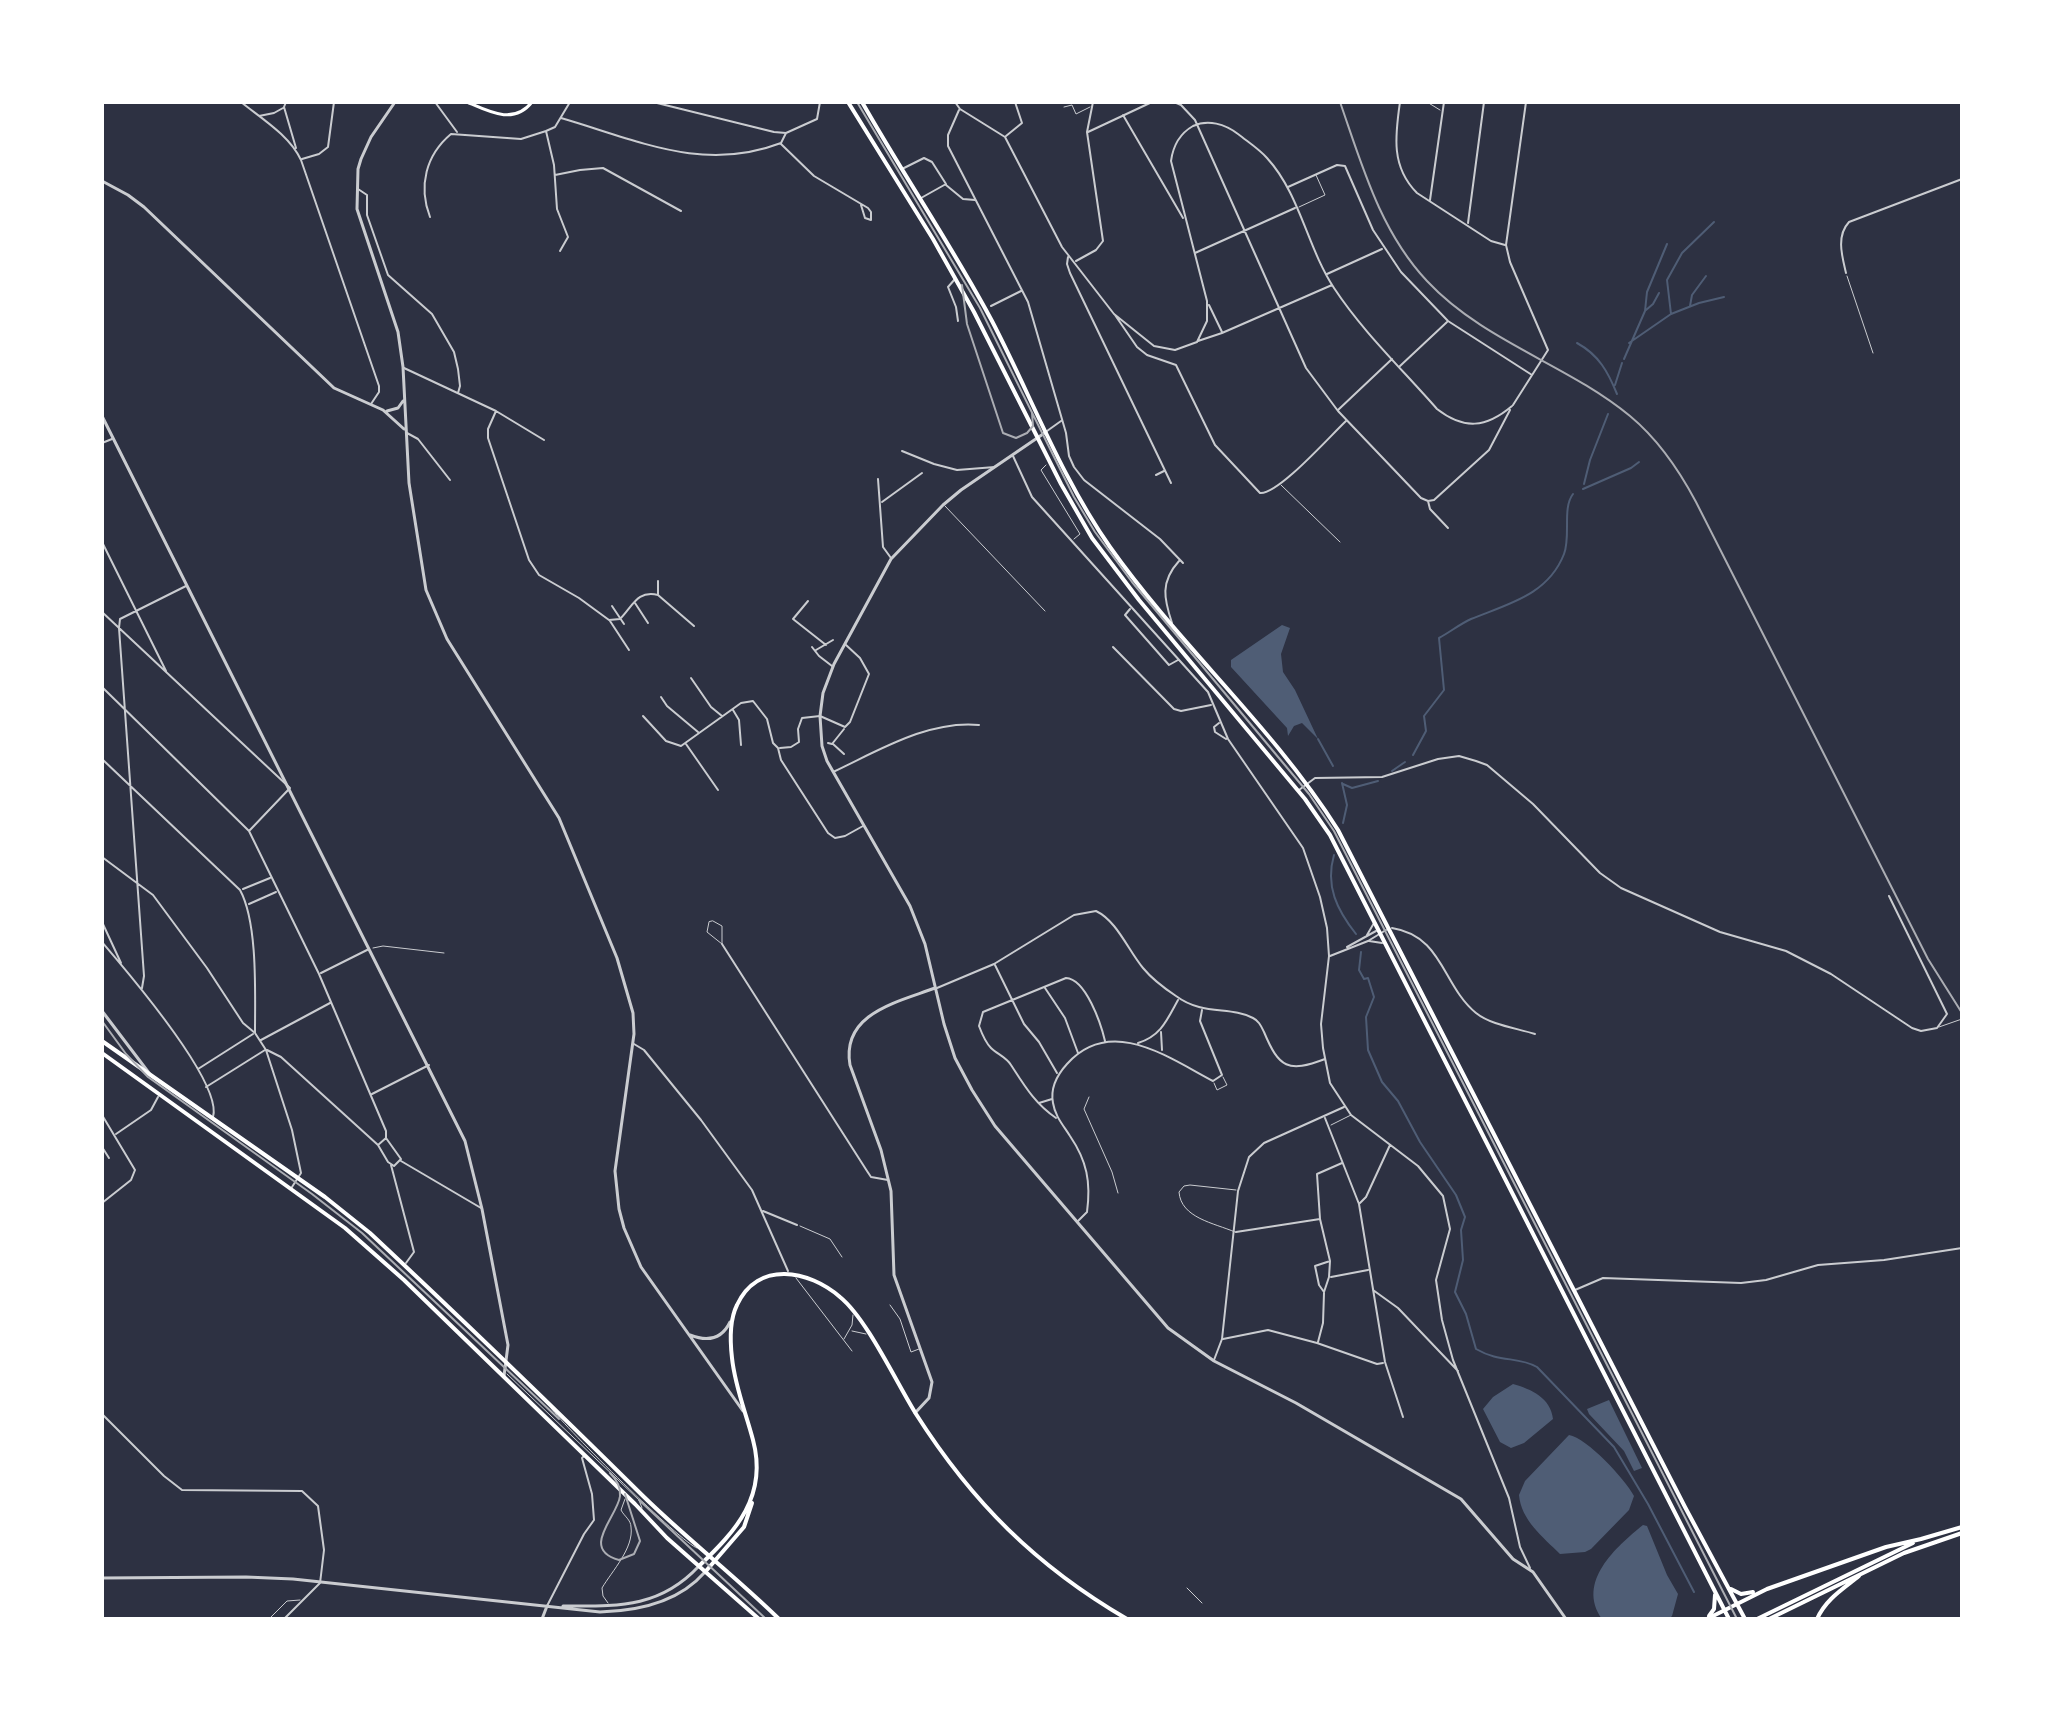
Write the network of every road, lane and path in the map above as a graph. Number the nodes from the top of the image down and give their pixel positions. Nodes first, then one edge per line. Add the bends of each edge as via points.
1 (241, 102) edge
2 (286, 102) edge
3 (334, 102) edge
4 (395, 102) edge
5 (435, 102) edge
6 (467, 102) edge
7 (532, 102) edge
8 (570, 102) edge
9 (653, 102) edge
10 (819, 102) edge
11 (848, 102) edge
12 (862, 102) edge
13 (955, 102) edge
14 (1015, 102) edge
15 (1152, 102) edge
16 (1174, 102) edge
17 (1400, 102) edge
18 (1427, 102) edge
19 (1444, 102) edge
20 (1484, 102) edge
21 (1526, 102) edge
22 (1093, 104) edge
23 (284, 107) junction
24 (1064, 107) dead end
25 (960, 109) junction
26 (1443, 112) junction
27 (1123, 115) junction
28 (259, 116) junction
29 (561, 118) junction
30 (1196, 124) junction
31 (546, 131) junction
32 (1087, 132) junction
33 (458, 133) junction
34 (786, 133) junction
35 (1005, 137) junction
36 (781, 143) junction
37 (301, 160) junction
38 (902, 169) junction
39 (555, 175) junction
40 (1315, 175) junction
41 (1962, 179) edge
42 (102, 181) edge
43 (946, 184) junction
44 (1287, 188) junction
45 (356, 189) junction
46 (920, 199) junction
47 (976, 200) junction
48 (1430, 200) junction
49 (861, 205) dead end
50 (1296, 208) junction
51 (681, 211) dead end
52 (430, 217) dead end
53 (1184, 219) junction
54 (1467, 225) junction
55 (1243, 231) junction
56 (1506, 245) junction
57 (1383, 248) junction
58 (560, 251) dead end
59 (1194, 253) junction
60 (1069, 256) junction
61 (1075, 262) junction
62 (1846, 273) joint
63 (1327, 274) junction
64 (955, 279) junction
65 (1332, 285) junction
66 (1022, 291) junction
67 (1207, 301) junction
68 (991, 306) dead end
69 (1277, 309) junction
70 (1114, 314) junction
71 (958, 321) dead end
72 (1448, 321) junction
73 (1222, 333) junction
74 (1197, 342) junction
75 (1873, 353) dead end
76 (1392, 359) junction
77 (1400, 366) junction
78 (403, 367) junction
79 (1532, 375) junction
80 (458, 393) junction
81 (405, 398) junction
82 (371, 405) junction
83 (1512, 406) junction
84 (398, 408) junction
85 (383, 410) junction
86 (405, 411) junction
87 (496, 411) junction
88 (1338, 411) junction
89 (102, 416) edge
90 (1062, 420) junction
91 (1347, 420) junction
92 (406, 432) junction
93 (1047, 432) junction
94 (113, 438) junction
95 (1038, 439) junction
96 (544, 440) dead end
97 (102, 443) edge
98 (902, 451) dead end
99 (1012, 455) junction
100 (1046, 465) dead end
101 (996, 467) junction
102 (1165, 470) junction
103 (922, 473) dead end
104 (1156, 475) dead end
105 (878, 479) dead end
106 (450, 480) dead end
107 (1171, 483) dead end
108 (1281, 485) junction
109 (1428, 501) junction
110 (881, 503) junction
111 (943, 505) junction
112 (1448, 528) dead end
113 (1071, 541) junction
114 (102, 542) edge
115 (1340, 542) dead end
116 (891, 559) junction
117 (658, 581) dead end
118 (187, 585) junction
119 (658, 595) junction
120 (808, 601) dead end
121 (634, 602) junction
122 (612, 606) dead end
123 (1131, 607) junction
124 (137, 611) junction
125 (1045, 611) dead end
126 (102, 612) edge
127 (620, 619) junction
128 (609, 620) junction
129 (648, 623) dead end
130 (1172, 623) junction
131 (624, 624) dead end
132 (694, 626) dead end
133 (119, 628) junction
134 (833, 640) dead end
135 (826, 645) junction
136 (845, 645) junction
137 (1113, 647) dead end
138 (629, 650) dead end
139 (1179, 659) junction
140 (833, 666) junction
141 (168, 675) junction
142 (691, 678) dead end
143 (102, 687) edge
144 (1210, 689) junction
145 (661, 697) dead end
146 (1213, 704) junction
147 (733, 709) junction
148 (125, 710) junction
149 (643, 716) dead end
150 (722, 716) junction
151 (820, 716) junction
152 (1220, 722) junction
153 (979, 725) dead end
154 (845, 727) junction
155 (699, 733) junction
156 (1228, 739) junction
157 (685, 743) junction
158 (741, 745) dead end
159 (778, 748) junction
160 (844, 754) dead end
161 (102, 759) edge
162 (832, 772) junction
163 (1307, 784) junction
164 (132, 787) junction
165 (290, 788) junction
166 (718, 790) dead end
167 (1298, 791) junction
168 (864, 825) junction
169 (249, 831) junction
170 (102, 857) edge
171 (271, 878) junction
172 (138, 883) junction
173 (240, 890) junction
174 (277, 891) junction
175 (1889, 896) dead end
176 (248, 904) junction
177 (1374, 921) junction
178 (102, 922) edge
179 (1389, 928) junction
180 (1381, 932) junction
181 (1367, 939) junction
182 (102, 942) edge
183 (722, 944) junction
184 (1386, 945) junction
185 (370, 948) junction
186 (444, 953) dead end
187 (1329, 956) junction
188 (121, 964) junction
189 (994, 964) junction
190 (319, 974) junction
191 (1045, 987) junction
192 (142, 988) junction
193 (936, 988) junction
194 (1179, 999) junction
195 (1013, 1000) junction
196 (331, 1002) junction
197 (1202, 1009) junction
198 (102, 1011) edge
199 (1962, 1019) edge
200 (1937, 1028) junction
201 (1161, 1031) junction
202 (255, 1033) junction
203 (1535, 1034) dead end
204 (260, 1040) junction
205 (102, 1041) edge
206 (1105, 1042) junction
207 (1138, 1043) junction
208 (633, 1044) junction
209 (266, 1050) junction
210 (1162, 1052) junction
211 (103, 1053) edge
212 (1078, 1054) junction
213 (1325, 1059) junction
214 (429, 1065) junction
215 (197, 1070) junction
216 (1059, 1074) junction
217 (1222, 1075) junction
218 (155, 1078) junction
219 (1213, 1081) junction
220 (206, 1087) junction
221 (160, 1094) junction
222 (371, 1095) junction
223 (1089, 1097) dead end
224 (1052, 1099) junction
225 (1038, 1103) junction
226 (1344, 1107) junction
227 (102, 1115) edge
228 (1351, 1115) junction
229 (1325, 1117) junction
230 (212, 1119) junction
231 (1058, 1119) junction
232 (1329, 1126) junction
233 (115, 1135) junction
234 (386, 1138) junction
235 (378, 1145) junction
236 (1391, 1145) junction
237 (102, 1147) edge
238 (109, 1158) dead end
239 (401, 1161) junction
240 (1343, 1162) junction
241 (391, 1165) junction
242 (298, 1178) junction
243 (889, 1180) junction
244 (292, 1188) junction
245 (1238, 1191) junction
246 (1118, 1193) dead end
247 (102, 1203) edge
248 (1359, 1204) junction
249 (482, 1209) junction
250 (762, 1210) junction
251 (1320, 1219) junction
252 (1077, 1222) junction
253 (797, 1225) joint
254 (1235, 1232) junction
255 (1962, 1248) edge
256 (842, 1257) dead end
257 (1330, 1261) junction
258 (404, 1265) junction
259 (1369, 1270) junction
260 (790, 1273) junction
261 (1329, 1277) junction
262 (1371, 1289) junction
263 (1574, 1290) junction
264 (1324, 1292) junction
265 (890, 1305) dead end
266 (854, 1312) junction
267 (732, 1318) junction
268 (849, 1332) junction
269 (689, 1335) junction
270 (868, 1335) junction
271 (844, 1339) junction
272 (1222, 1339) junction
273 (1317, 1343) junction
274 (920, 1348) junction
275 (852, 1351) dead end
276 (1214, 1361) junction
277 (1385, 1362) junction
278 (506, 1363) junction
279 (1458, 1372) junction
280 (504, 1374) junction
281 (544, 1400) junction
282 (915, 1413) junction
283 (102, 1414) edge
284 (746, 1414) junction
285 (1403, 1417) dead end
286 (584, 1456) junction
287 (613, 1472) junction
288 (620, 1482) junction
289 (754, 1493) junction
290 (625, 1494) junction
291 (622, 1504) junction
292 (635, 1504) junction
293 (645, 1514) junction
294 (1962, 1530) edge
295 (1954, 1532) junction
296 (1921, 1539) junction
297 (702, 1551) junction
298 (709, 1556) junction
299 (715, 1561) junction
300 (699, 1566) junction
301 (705, 1571) junction
302 (1533, 1572) junction
303 (1864, 1572) junction
304 (102, 1578) edge
305 (320, 1583) junction
306 (1726, 1585) junction
307 (1187, 1588) dead end
308 (1767, 1589) junction
309 (1715, 1593) junction
310 (303, 1600) junction
311 (1202, 1603) dead end
312 (1736, 1603) junction
313 (547, 1606) junction
314 (609, 1607) junction
315 (1724, 1609) junction
316 (1779, 1611) junction
317 (602, 1612) junction
318 (269, 1619) edge
319 (284, 1619) edge
320 (542, 1619) edge
321 (759, 1619) edge
322 (779, 1619) edge
323 (1127, 1619) edge
324 (1566, 1619) edge
325 (1706, 1619) edge
326 (1729, 1619) edge
327 (1745, 1619) edge
328 (1757, 1619) edge
329 (1769, 1619) edge
330 (1817, 1619) edge

1 - 28 street
2 - 23 street
3 - 37 street via 328,147
4 - 45 street via 364,151
5 - 33 street
6 - 7 main road via 506,116 522,112
8 - 29 street
9 - 34 street
10 - 34 street via 816,120
11 - 64 main road
12 - 38 main road
13 - 25 street
14 - 35 street via 1022,123
15 - 27 street
16 - 30 street
17 - 48 street via 1397,161 1408,184
18 - 26 lane
19 - 26 street
20 - 54 street
21 - 56 street
22 - 24 lane via 1076,114 1072,105
22 - 32 street
23 - 28 street
23 - 37 street
25 - 35 street
25 - 47 street via 948,146
26 - 48 street
27 - 32 street
27 - 53 street
28 - 37 street
29 - 31 street
29 - 36 street via 700,156 743,155
30 - 44 street via 1219,123 1231,129 1265,156
30 - 53 street via 1179,138 1171,161
30 - 55 street
31 - 33 street via 521,139
31 - 39 street
32 - 61 street via 1103,241
33 - 52 street via 451,134 430,161 424,187
34 - 36 street
35 - 60 street
36 - 49 street via 814,176
37 - 82 street via 379,386
38 - 43 street via 928,158
38 - 46 main road
39 - 51 street via 603,168
39 - 58 street via 557,209 568,237
40 - 44 street
40 - 50 lane via 1325,195
40 - 57 street via 1337,165 1348,169
41 - 62 street via 1849,222 1841,244
42 - 82 street via 144,207 334,388
43 - 46 street
43 - 47 street via 963,199
44 - 50 street
45 - 78 street via 362,228 394,319
45 - 80 street via 367,195 367,215 388,275 432,314 454,352
46 - 93 main road via 990,317
47 - 66 street
48 - 54 street
50 - 55 street
50 - 63 street
53 - 59 street
54 - 56 street
55 - 59 street
55 - 69 street
56 - 79 street via 1547,353
57 - 63 street
57 - 72 street
59 - 67 street
60 - 61 street
60 - 102 street via 1070,273
61 - 70 street
62 - 75 lane
63 - 65 street
64 - 71 street via 948,287
64 - 95 main road
65 - 69 street
65 - 76 street
66 - 68 street
66 - 90 street
67 - 73 street
67 - 74 street via 1207,321
69 - 73 street
69 - 88 street via 1306,368
70 - 74 street via 1154,346 1183,348
70 - 108 street via 1137,347 1176,365 1215,445 1256,491 1264,494
72 - 77 street
72 - 79 street
73 - 74 street
76 - 77 street
76 - 88 street
77 - 83 street via 1437,409 1462,423 1486,422
78 - 80 street
78 - 81 street
79 - 83 street
80 - 87 street
81 - 84 street
81 - 86 street
82 - 85 street
83 - 109 street via 1489,450
84 - 85 street
84 - 86 street
85 - 92 street
86 - 92 street
87 - 96 street
87 - 128 street via 488,438 533,570
88 - 91 street
89 - 94 street
90 - 93 street
90 - 130 street via 1069,456 1084,480 1182,562 1173,568 1163,592
91 - 108 street
91 - 109 street
92 - 106 street via 418,439
92 - 208 street via 421,570 434,612 559,818 627,985
93 - 95 street
93 - 130 main road via 1103,536
94 - 97 street
94 - 118 street
95 - 99 street
95 - 144 main road via 1105,557
98 - 101 street via 957,470
99 - 101 street
99 - 113 street via 1032,497
100 - 113 lane via 1041,470 1080,534
101 - 111 street
102 - 104 street
102 - 107 street
103 - 110 street
105 - 110 street
108 - 115 lane
109 - 112 street
110 - 116 street via 883,547
111 - 116 street
111 - 125 lane
113 - 123 street
114 - 124 street
116 - 136 street
117 - 119 street
118 - 124 street
118 - 165 street
119 - 121 street via 645,594
119 - 132 street
120 - 135 street via 793,619
121 - 127 street
121 - 129 street
122 - 127 street
123 - 139 street
123 - 139 street via 1125,615 1169,665
124 - 133 street via 120,619
124 - 141 street
126 - 133 street
127 - 128 street
127 - 131 street
128 - 138 street
130 - 163 main road
133 - 141 street
133 - 148 street
134 - 135 street
135 - 140 street via 814,649
136 - 140 street
136 - 154 street via 869,674
137 - 146 street via 1174,709
139 - 144 street
140 - 151 street
141 - 165 street
142 - 150 street
143 - 148 street
144 - 146 street
144 - 167 main road
145 - 155 street
146 - 152 street
147 - 150 street
147 - 158 street
147 - 159 street via 753,701
148 - 164 street
148 - 169 street
149 - 157 street via 666,741
150 - 155 street
151 - 154 street
151 - 159 street via 802,718 799,742
151 - 162 street via 822,746
152 - 156 street
152 - 156 street via 1215,732
153 - 162 street via 949,725
154 - 160 street via 830,744
155 - 157 street
156 - 187 street via 1303,848 1325,914
157 - 166 street
159 - 168 street via 828,833 845,836
161 - 164 street
162 - 168 street
163 - 167 street
163 - 179 main road via 1338,830
163 - 200 street via 1315,778 1382,777 1459,756 1487,765 1621,888 1720,932 1786,951 1912,1028
164 - 172 street
164 - 173 street
165 - 169 street
165 - 185 street
167 - 177 main road via 1330,835
168 - 193 street via 910,906
169 - 171 street
170 - 172 street
171 - 173 street
171 - 174 street
172 - 192 street
172 - 202 street via 153,895
173 - 176 street
174 - 176 street
174 - 190 street
175 - 200 street via 1947,1014
176 - 202 street
177 - 180 main road
177 - 181 street
178 - 188 street
179 - 180 street
179 - 203 street via 1409,931 1429,946 1478,1015
179 - 263 main road
180 - 181 street via 1374,931
180 - 184 main road
181 - 184 street
181 - 187 street
182 - 188 street
183 - 183 lane via 720,922 709,922 707,932
183 - 243 street via 871,1177
184 - 309 main road
185 - 186 lane
185 - 190 street
185 - 214 street
187 - 213 street via 1321,1024
188 - 192 street
189 - 193 street
189 - 194 street via 1091,910 1103,915 1149,975
189 - 195 street
190 - 196 street
191 - 195 street
191 - 206 street via 1066,978 1079,983
191 - 212 street via 1065,1018
192 - 215 street
193 - 243 street via 869,1015 850,1044 850,1065
193 - 252 street via 955,1058 979,1102
194 - 197 street
194 - 201 street
195 - 216 street
195 - 225 street via 983,1012 979,1026
196 - 204 street
196 - 222 street
197 - 213 street via 1254,1018 1276,1058 1287,1066
197 - 217 street via 1200,1021
198 - 218 street
199 - 200 lane
201 - 207 street
201 - 210 street
202 - 204 street
202 - 215 street
204 - 209 street
205 - 218 main road
206 - 207 street
206 - 212 street
207 - 210 street
208 - 250 street via 644,1050 701,1120
208 - 269 street via 615,1171 619,1209 641,1267
209 - 220 street
209 - 235 street via 281,1057
209 - 242 street via 298,1152
210 - 219 street
211 - 221 main road
212 - 216 street
213 - 226 street
214 - 222 street
214 - 249 street via 465,1141
215 - 220 street
216 - 224 street
217 - 219 street
217 - 219 lane via 1227,1085 1217,1090
218 - 230 main road
220 - 230 street
221 - 233 street via 151,1110
221 - 244 main road
222 - 234 street
223 - 246 lane via 1084,1109
224 - 225 street
224 - 231 street
225 - 231 street
226 - 228 street
226 - 229 street
227 - 233 street
228 - 232 lane
228 - 236 street
229 - 232 street
229 - 245 street via 1258,1147 1249,1157
230 - 242 main road
231 - 252 street via 1080,1150 1090,1178 1087,1212
232 - 240 street
233 - 247 street via 134,1176
234 - 235 street
234 - 239 street
235 - 241 street
236 - 248 street
236 - 279 street via 1423,1170 1446,1204 1450,1229 1436,1291
237 - 238 street
239 - 241 street
239 - 249 street
240 - 248 street
240 - 251 street via 1317,1174
241 - 258 street via 414,1252
242 - 244 street
242 - 258 main road via 357,1221
243 - 274 street via 894,1275
244 - 280 main road via 387,1264
245 - 254 street
245 - 254 lane via 1190,1185 1179,1192 1188,1212
248 - 259 street
249 - 278 street via 508,1345
250 - 253 street
250 - 260 street
251 - 254 street
251 - 257 street
252 - 276 street via 1168,1328
253 - 256 lane via 830,1239
254 - 272 street
255 - 263 street via 1818,1265 1756,1281 1603,1278
257 - 261 street
257 - 264 street via 1315,1266
258 - 278 main road
259 - 261 street
259 - 262 street
260 - 266 main road via 818,1282
260 - 267 main road via 753,1285
260 - 271 lane
261 - 264 street
262 - 277 street
262 - 279 street via 1398,1308
263 - 306 main road
264 - 273 street
265 - 274 lane via 911,1352
266 - 268 lane
266 - 270 main road
267 - 269 street via 714,1339
267 - 284 main road via 733,1372
268 - 270 lane
268 - 271 lane
269 - 284 street
270 - 282 main road
271 - 275 lane
272 - 273 street via 1268,1330
272 - 276 street
273 - 277 street via 1377,1364
274 - 282 street via 932,1382 927,1402
276 - 302 street via 1461,1499 1513,1559
277 - 285 street
278 - 280 street
278 - 281 main road
279 - 302 street
280 - 286 main road
280 - 288 lane
281 - 287 lane
281 - 297 main road
282 - 323 main road via 975,1497 1016,1539 1069,1584
283 - 305 street via 182,1490 302,1491 311,1497 318,1506 324,1550
284 - 289 main road via 756,1456
286 - 290 main road
286 - 313 street via 594,1520
287 - 288 lane
287 - 297 lane via 689,1545
288 - 290 lane
288 - 293 lane
289 - 298 main road via 743,1518
289 - 299 main road via 745,1524
290 - 291 lane
290 - 292 main road
291 - 292 lane
291 - 314 lane via 631,1529 628,1547 602,1588
292 - 293 main road
293 - 300 main road
294 - 295 main road
295 - 296 main road
295 - 303 main road
296 - 308 main road
296 - 316 main road
297 - 298 main road
298 - 299 main road
298 - 300 main road
299 - 301 main road
299 - 322 main road
300 - 301 main road
300 - 314 street via 663,1593
301 - 317 street via 688,1588 664,1600
301 - 321 main road
302 - 324 street
303 - 316 main road
303 - 330 main road via 1836,1593
304 - 305 street via 246,1577
305 - 310 street
305 - 313 street
306 - 308 main road via 1741,1594
306 - 312 main road
307 - 311 lane
308 - 312 main road
309 - 315 main road
309 - 325 main road via 1714,1609
310 - 318 lane via 288,1601
310 - 319 street
312 - 315 main road
312 - 327 main road
313 - 314 street
313 - 317 street
313 - 320 street
314 - 317 lane
315 - 325 main road
315 - 326 main road
316 - 328 main road
316 - 329 main road

